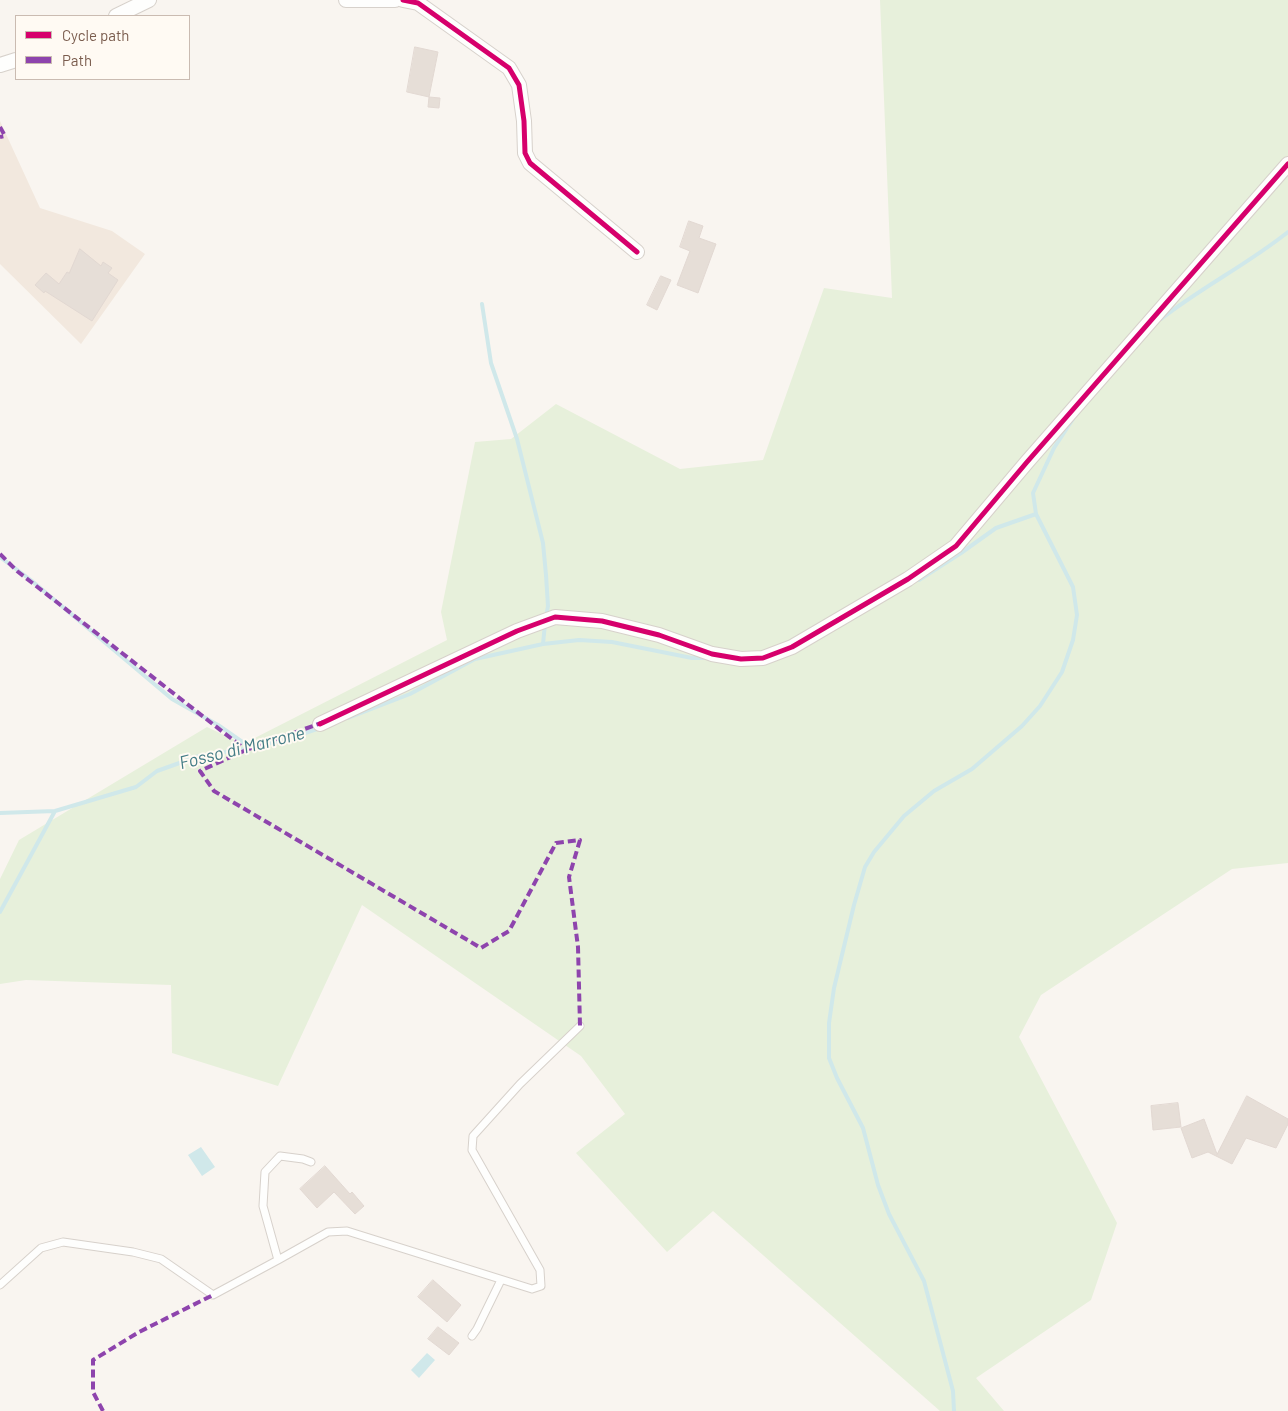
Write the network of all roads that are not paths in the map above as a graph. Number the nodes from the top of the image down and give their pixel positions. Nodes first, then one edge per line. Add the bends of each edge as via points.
1 (149, 0) edge
2 (346, 0) edge
3 (395, 0) edge
4 (403, 0) edge
5 (118, 15) edge
6 (15, 60) edge
7 (0, 66) edge
8 (1288, 164) edge
9 (637, 252) dead end
10 (320, 724) dead end
11 (580, 1026) dead end
12 (311, 1162) dead end
13 (278, 1260) junction
14 (501, 1280) junction
15 (0, 1285) edge
16 (472, 1336) dead end

1 - 5 street
2 - 3 street
4 - 9 street via 418,3 509,68 520,85 526,153 530,163
6 - 7 street
8 - 10 street via 956,546 908,579 792,647 763,658 741,659 712,654 602,621 555,617 517,631
11 - 14 lane via 520,1084 473,1136 472,1150 540,1270 541,1286 532,1289
12 - 13 lane via 280,1156 265,1172 263,1206
13 - 14 lane via 328,1232 347,1231
13 - 15 lane via 213,1295 161,1259 63,1242 41,1248
14 - 16 lane

